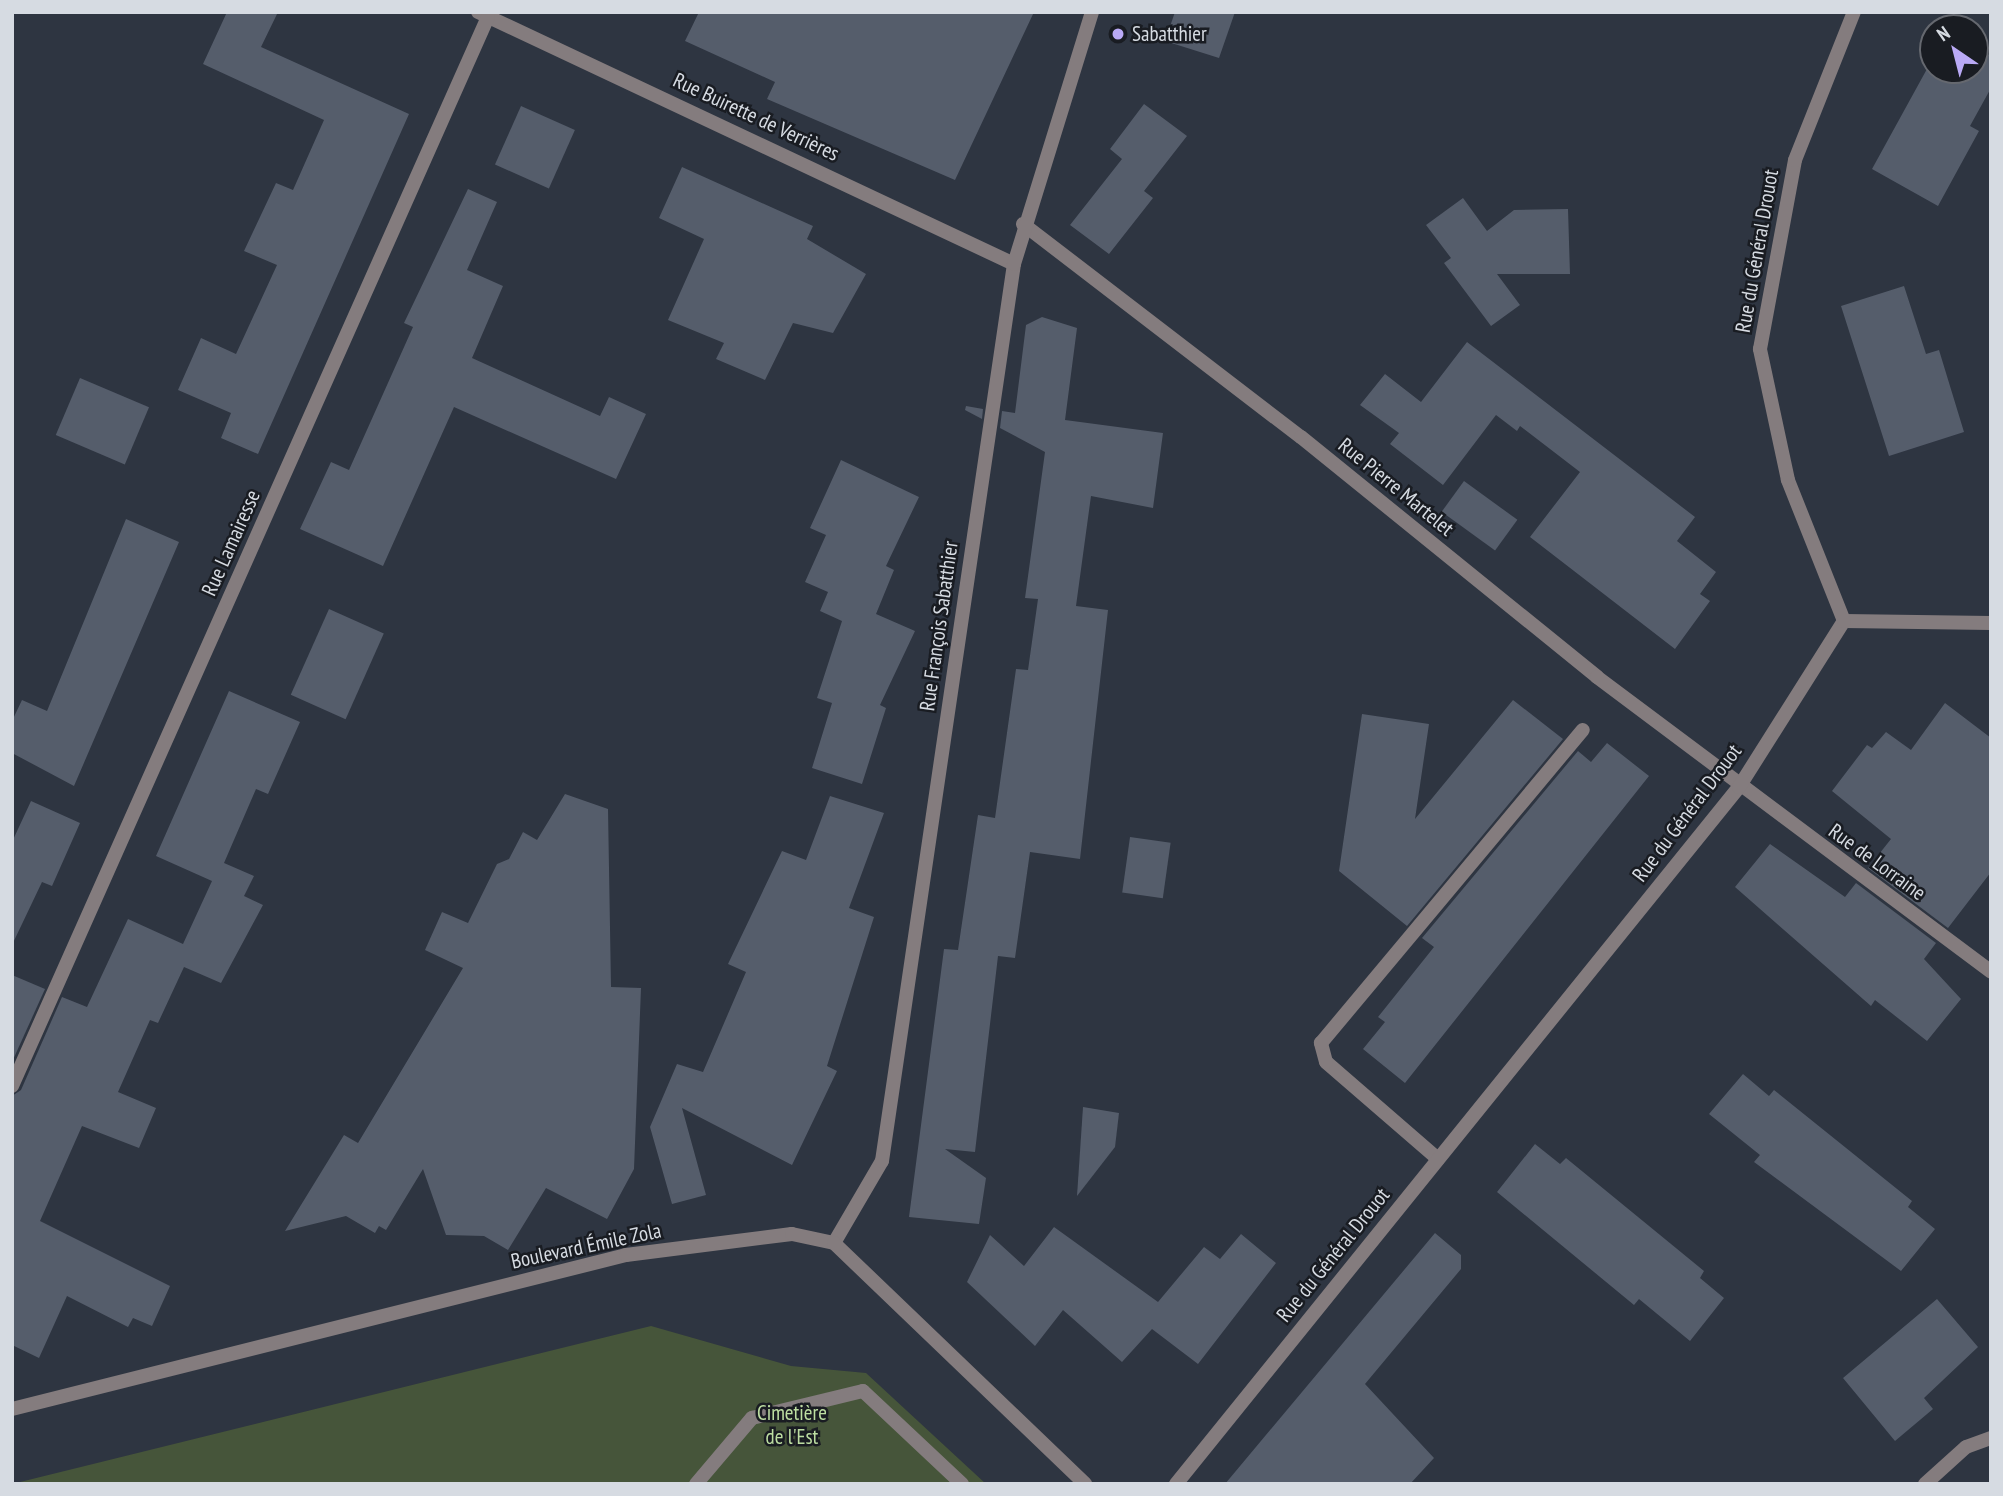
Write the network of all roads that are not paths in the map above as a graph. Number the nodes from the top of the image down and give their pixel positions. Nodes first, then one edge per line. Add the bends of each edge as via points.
1 (1093, 12) edge
2 (1854, 12) edge
3 (483, 14) edge
4 (1023, 224) junction
5 (1014, 264) junction
6 (1844, 621) junction
7 (1991, 623) edge
8 (1583, 730) dead end
9 (1739, 787) junction
10 (1991, 972) edge
11 (12, 1086) edge
12 (1438, 1159) junction
13 (834, 1243) junction
14 (12, 1409) edge
15 (1991, 1438) edge
16 (696, 1484) edge
17 (962, 1484) edge
18 (1085, 1484) edge
19 (1176, 1484) edge
20 (1925, 1484) edge

1 - 4 street, Rue François Sabatthier
2 - 6 street, Rue du Général Drouot via 1795,160 1760,349 1788,480
3 - 5 street, Rue Buirette de Verrières
3 - 11 street, Rue Lamairesse
4 - 5 street, Rue François Sabatthier
4 - 9 street, Rue Pierre Martelet via 1301,437
5 - 13 street, Rue François Sabatthier via 881,1161
6 - 7 street
6 - 9 street, Rue du Général Drouot
8 - 12 street via 1321,1043 1326,1062
9 - 10 street, Rue de Lorraine
9 - 12 street, Rue du Général Drouot
12 - 19 street, Rue du Général Drouot
13 - 14 street, Boulevard Émile Zola via 792,1234 626,1255
13 - 18 street
15 - 20 street via 1966,1447
16 - 17 street via 752,1418 863,1391

